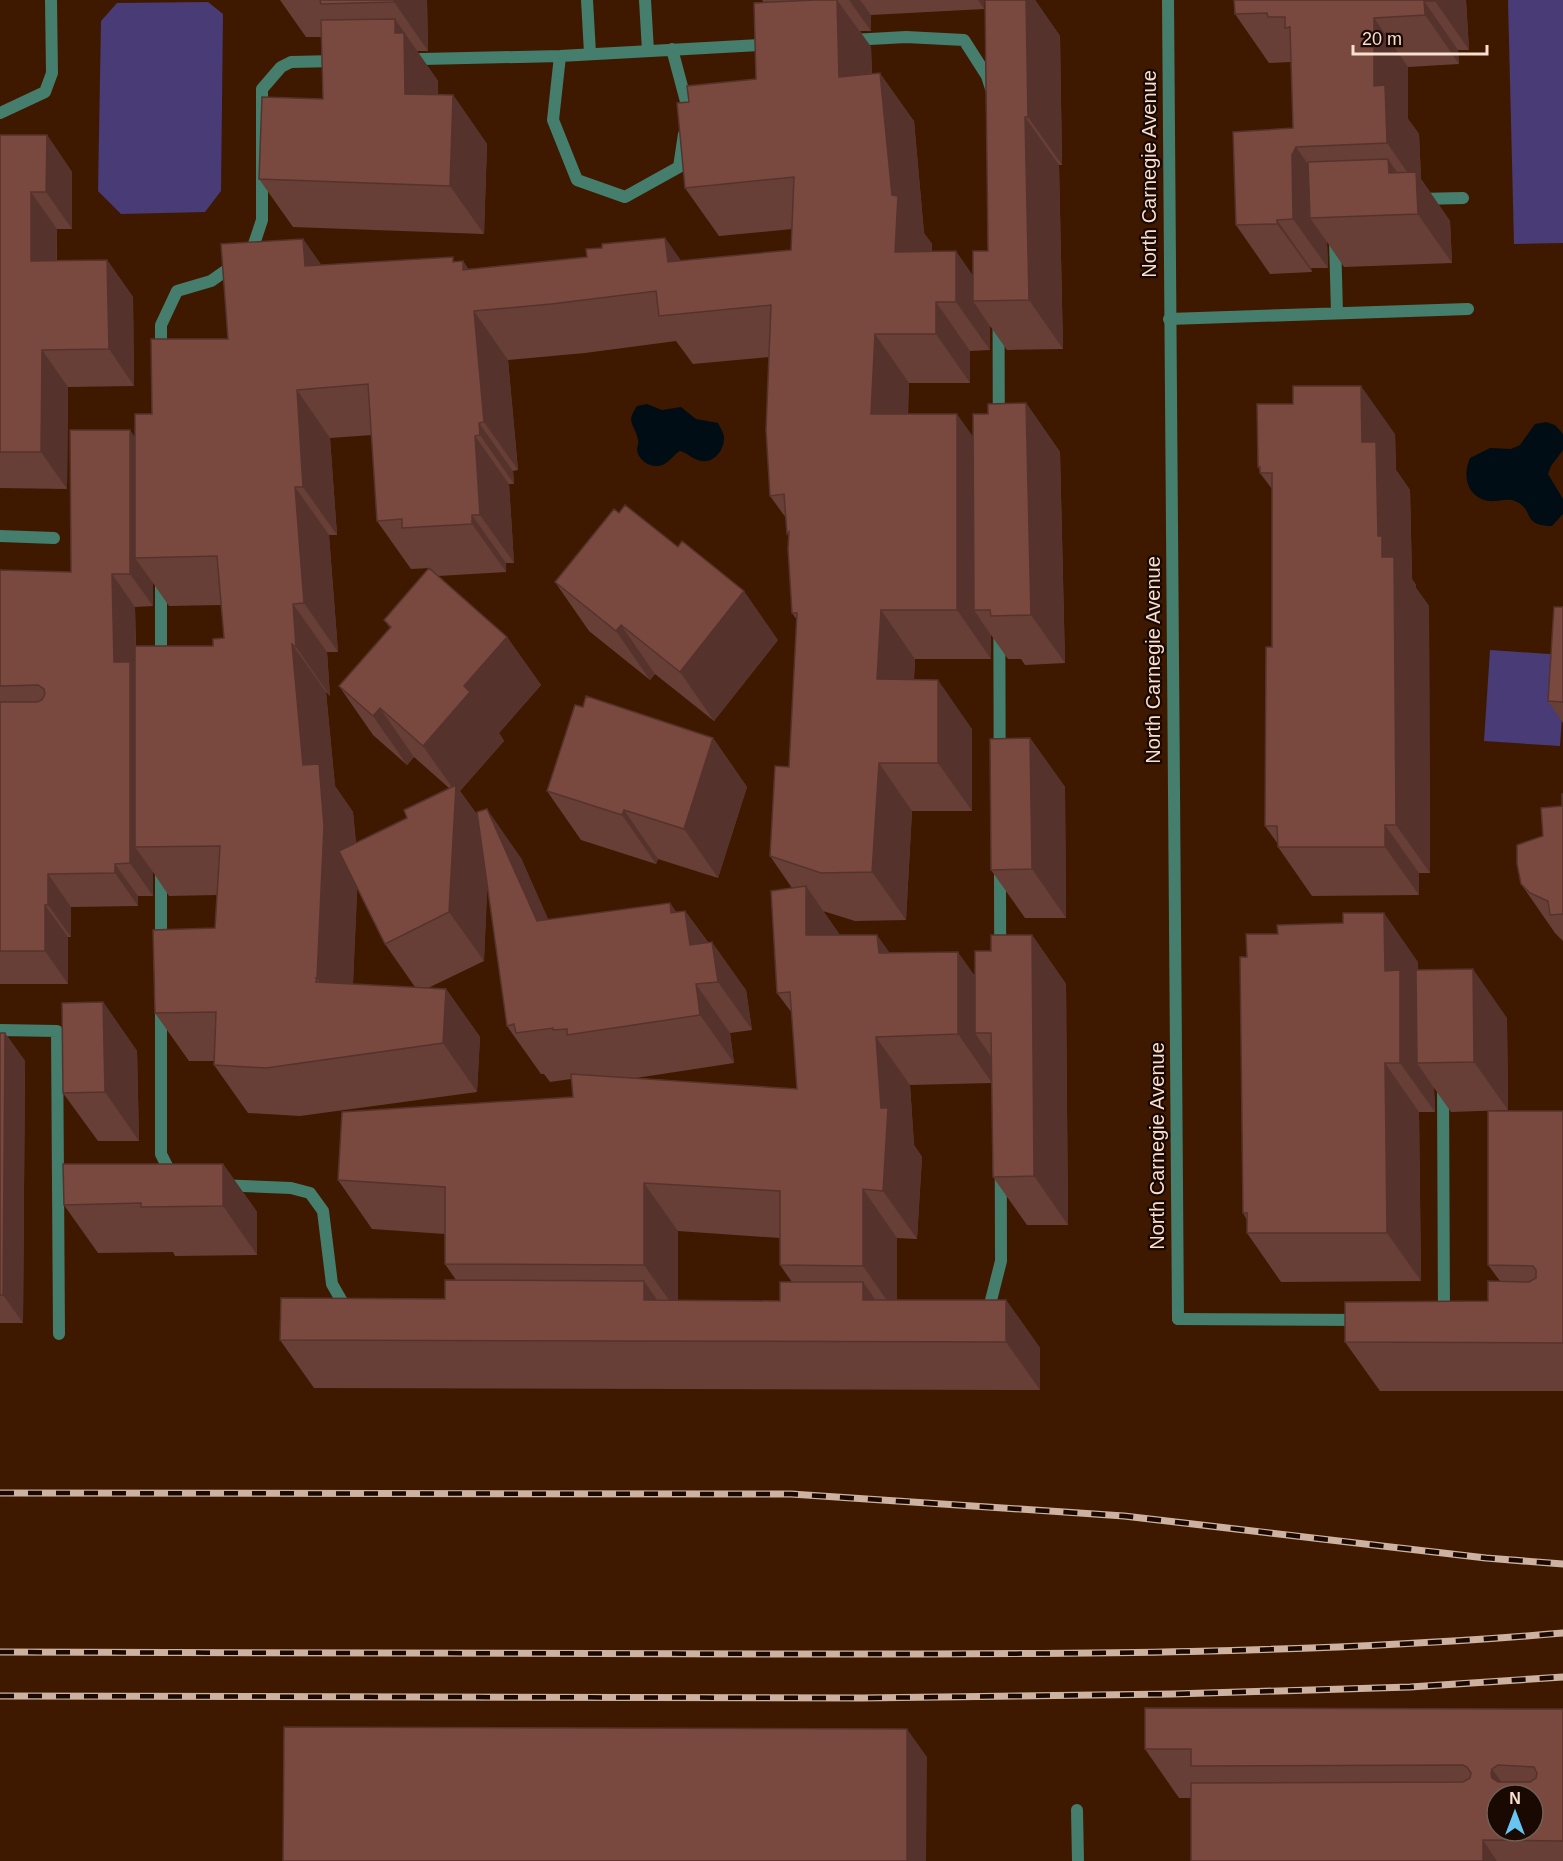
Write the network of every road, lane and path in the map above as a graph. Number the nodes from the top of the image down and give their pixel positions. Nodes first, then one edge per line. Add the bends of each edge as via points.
1 (51, 0) edge
2 (587, 0) edge
3 (645, 0) edge
4 (1168, 0) edge
5 (672, 49) junction
6 (648, 51) junction
7 (590, 53) junction
8 (560, 56) junction
9 (0, 113) edge
10 (1463, 198) dead end
11 (1405, 200) edge
12 (1335, 225) edge
13 (1468, 309) dead end
14 (1337, 314) junction
15 (1169, 319) junction
16 (0, 536) edge
17 (54, 538) dead end
18 (0, 1030) edge
19 (1443, 1072) edge
20 (1377, 1321) edge
21 (1445, 1321) edge
22 (59, 1334) dead end
23 (1077, 1810) dead end
24 (1078, 1861) edge

1 - 9 street via 52,73 45,93
2 - 7 street
3 - 6 street
4 - 15 street, North Carnegie Avenue
5 - 6 street
5 - 8 street via 688,109 679,167 625,197 577,180 554,120
5 - 8 street via 906,37 964,40 987,76 998,111 1001,1262 987,1316 944,1323 376,1320 344,1305 332,1284 323,1211 310,1193 291,1188 191,1184 170,1172 161,1154 161,325 177,291 211,281 251,253 262,220 262,89 281,67 291,62
6 - 7 street
7 - 8 street
10 - 11 street
12 - 14 street
13 - 14 street
14 - 15 street
15 - 20 street, North Carnegie Avenue via 1178,1319
16 - 17 street
18 - 22 street via 57,1031
19 - 21 street
23 - 24 street

